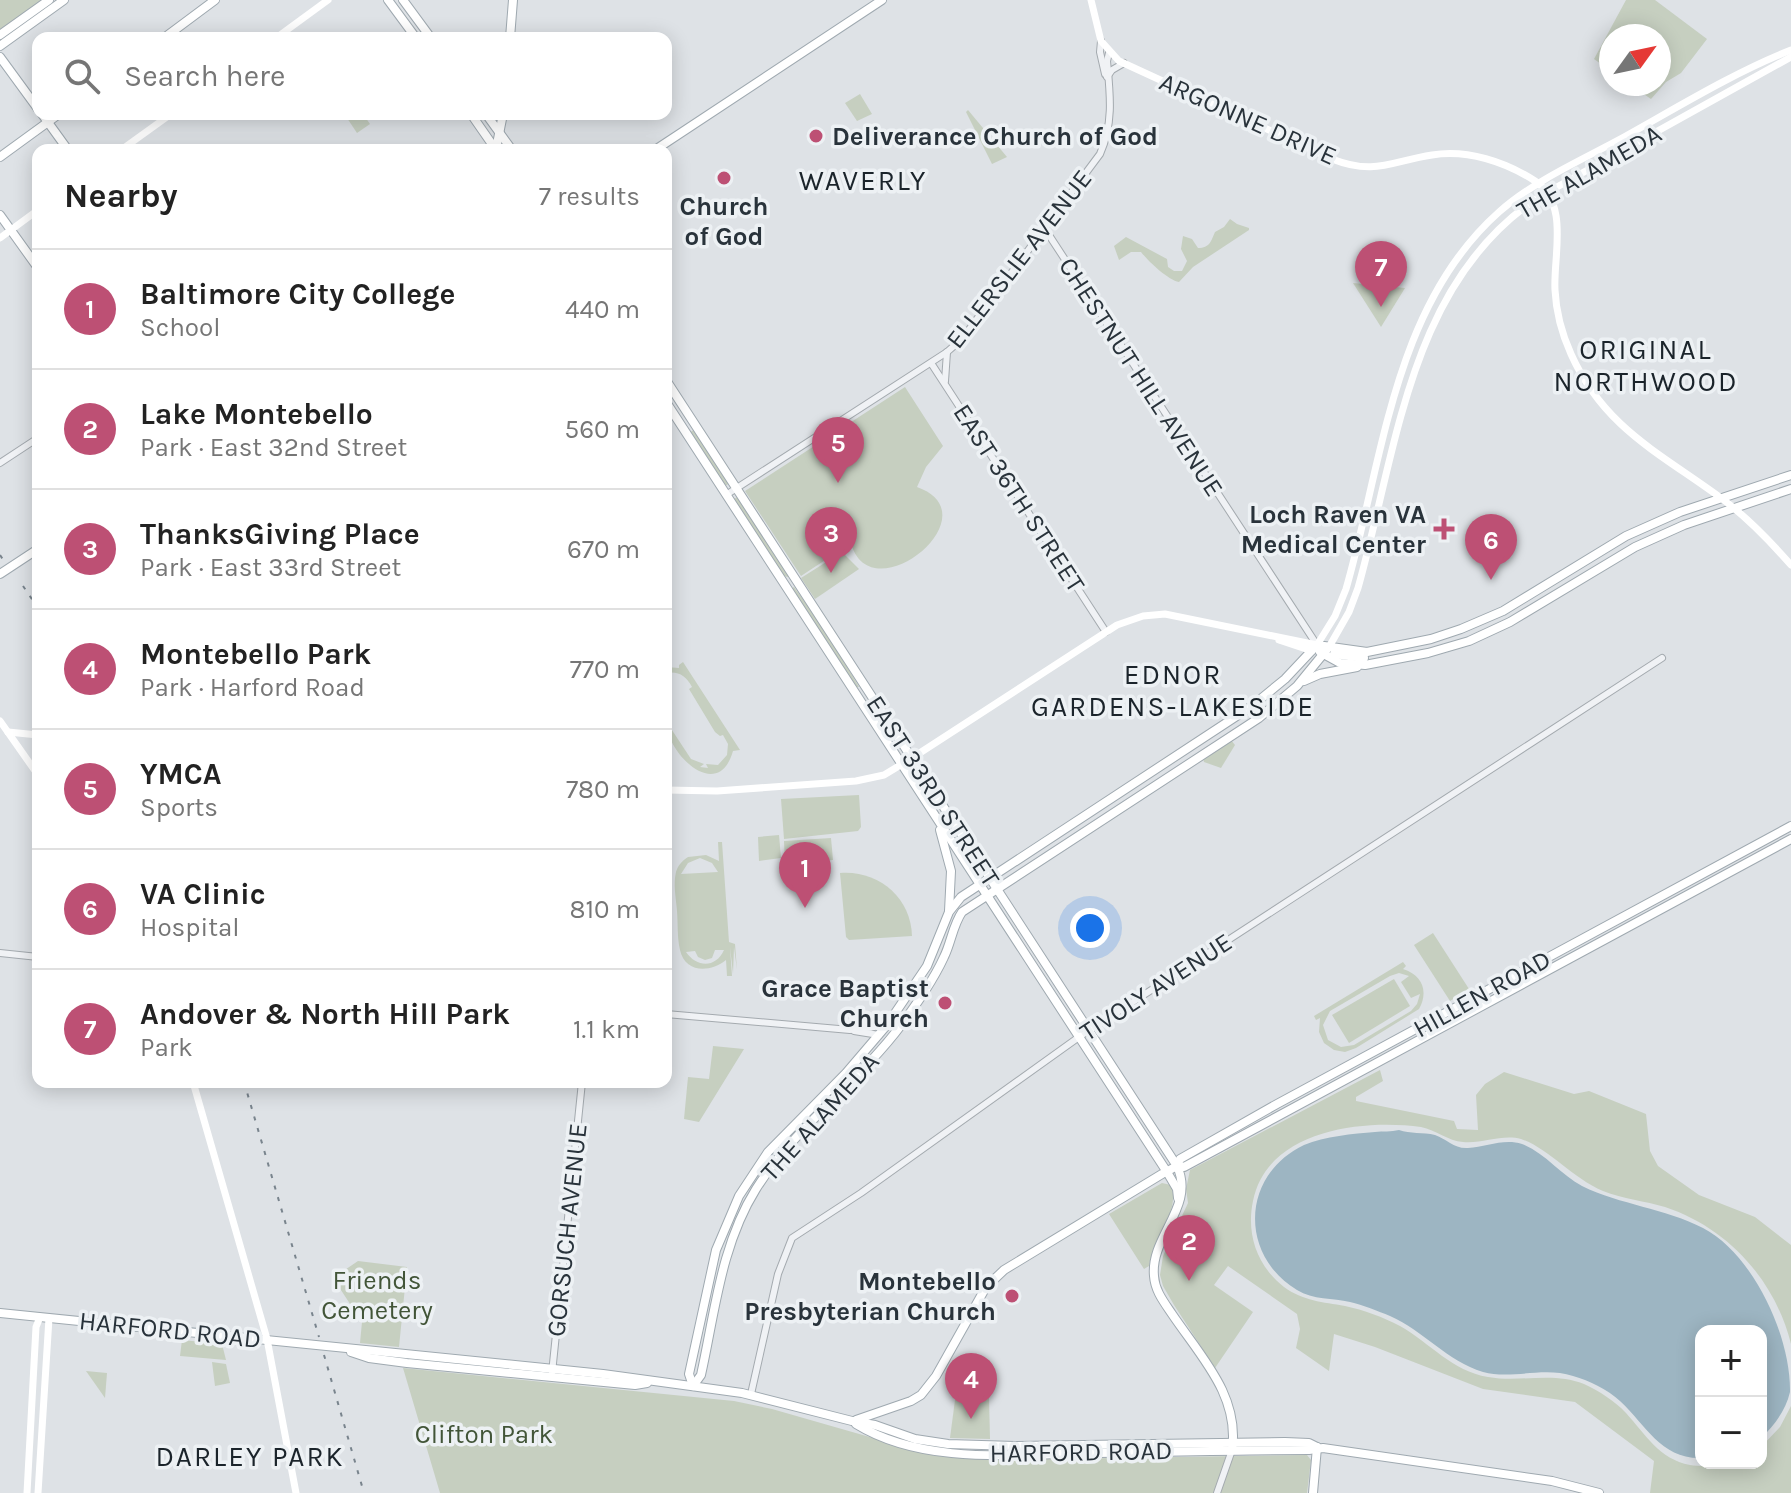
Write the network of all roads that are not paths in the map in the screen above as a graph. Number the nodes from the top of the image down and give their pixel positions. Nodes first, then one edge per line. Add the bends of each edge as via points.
1 (49, 0) edge
2 (64, 0) edge
3 (215, 0) edge
4 (328, 0) edge
5 (388, 0) edge
6 (403, 0) edge
7 (513, 0) edge
8 (882, 0) edge
9 (1091, 0) edge
10 (172, 32) edge
11 (284, 32) edge
12 (412, 32) edge
13 (427, 32) edge
14 (510, 32) edge
15 (0, 35) edge
16 (1100, 40) junction
17 (0, 46) edge
18 (1791, 50) edge
19 (1109, 53) junction
20 (0, 57) edge
21 (1791, 57) edge
22 (1124, 63) junction
23 (1107, 77) junction
24 (32, 101) edge
25 (37, 120) edge
26 (46, 120) edge
27 (163, 120) edge
28 (476, 120) edge
29 (488, 120) edge
30 (501, 120) edge
31 (64, 144) edge
32 (129, 144) edge
33 (494, 144) edge
34 (495, 144) edge
35 (495, 144) edge
36 (664, 144) edge
37 (0, 157) edge
38 (1528, 177) junction
39 (1549, 177) junction
40 (1539, 183) junction
41 (1546, 193) junction
42 (1513, 200) junction
43 (32, 214) edge
44 (0, 215) edge
45 (1045, 229) junction
46 (11, 230) junction
47 (0, 238) edge
48 (32, 260) edge
49 (947, 352) junction
50 (931, 363) junction
51 (946, 385) junction
52 (672, 389) edge
53 (672, 411) edge
54 (32, 442) edge
55 (0, 463) edge
56 (1789, 476) edge
57 (1791, 488) edge
58 (736, 489) junction
59 (726, 495) junction
60 (1720, 497) junction
61 (1732, 507) junction
62 (32, 553) edge
63 (1791, 565) edge
64 (0, 574) edge
65 (1342, 626) junction
66 (1106, 632) junction
67 (1406, 645) junction
68 (1314, 648) junction
69 (1327, 650) junction
70 (1353, 652) junction
71 (1662, 658) dead end
72 (1373, 664) junction
73 (1293, 671) junction
74 (1297, 686) junction
75 (0, 721) edge
76 (4, 732) edge
77 (32, 734) edge
78 (912, 758) junction
79 (901, 765) junction
80 (32, 767) edge
81 (672, 790) edge
82 (931, 811) junction
83 (1791, 826) edge
84 (1791, 839) edge
85 (990, 878) junction
86 (979, 884) junction
87 (997, 889) junction
88 (986, 895) junction
89 (949, 912) junction
90 (0, 953) edge
91 (32, 956) edge
92 (672, 1015) edge
93 (898, 1029) junction
94 (850, 1030) junction
95 (1089, 1030) junction
96 (877, 1034) junction
97 (1079, 1037) junction
98 (195, 1088) edge
99 (581, 1088) edge
100 (1177, 1166) junction
101 (1167, 1172) junction
102 (1178, 1207) junction
103 (0, 1313) edge
104 (44, 1317) junction
105 (267, 1339) junction
106 (46, 1350) junction
107 (35, 1352) junction
108 (552, 1374) junction
109 (693, 1386) junction
110 (33, 1387) junction
111 (44, 1388) junction
112 (751, 1394) junction
113 (892, 1407) junction
114 (880, 1412) junction
115 (852, 1421) junction
116 (872, 1428) junction
117 (1232, 1447) junction
118 (1317, 1447) junction
119 (27, 1493) edge
120 (38, 1493) edge
121 (296, 1493) edge
122 (1217, 1493) edge
123 (1313, 1493) edge
124 (1599, 1493) edge

1 - 15 main road
2 - 17 main road
3 - 10 main road
4 - 11 main road
5 - 12 main road
6 - 13 main road
7 - 14 main road
8 - 36 main road
9 - 16 main road
16 - 19 main road, ARGONNE DRIVE
16 - 23 street
18 - 39 main road, THE ALAMEDA
19 - 22 main road, ARGONNE DRIVE
19 - 23 street, ELLERSLIE AVENUE
20 - 24 main road
21 - 41 main road, THE ALAMEDA
22 - 23 street
22 - 38 main road, ARGONNE DRIVE via 1344,163 1383,167 1459,153
23 - 45 street, ELLERSLIE AVENUE via 1111,113 1105,144
25 - 37 main road
26 - 31 main road
27 - 32 main road
28 - 33 main road
29 - 34 main road
30 - 35 main road
38 - 40 main road, ARGONNE DRIVE
38 - 42 main road
39 - 40 main road, THE ALAMEDA
39 - 41 main road
40 - 41 main road, ARGONNE DRIVE
40 - 42 main road, THE ALAMEDA
41 - 60 main road, ARGONNE DRIVE via 1557,223 1559,315 1585,381 1630,435
41 - 65 main road, THE ALAMEDA via 1510,217 1479,249 1427,339 1404,402 1358,588
42 - 68 main road, THE ALAMEDA via 1461,254 1418,331 1394,396 1346,589
43 - 46 main road
44 - 46 main road
45 - 49 street, ELLERSLIE AVENUE
45 - 68 street, CHESTNUT HILL AVENUE
46 - 47 main road
46 - 48 main road
49 - 50 street, ELLERSLIE AVENUE
49 - 51 street
50 - 51 street, EAST 36TH STREET
50 - 58 street, ELLERSLIE AVENUE
51 - 66 street, EAST 36TH STREET
52 - 58 main road, EAST 33RD STREET
53 - 59 main road, EAST 33RD STREET
54 - 55 street
56 - 57 main road
56 - 60 main road
57 - 61 main road
58 - 59 street, ELLERSLIE AVENUE
58 - 78 main road, EAST 33RD STREET
59 - 79 main road, EAST 33RD STREET
60 - 61 main road, ARGONNE DRIVE
60 - 67 main road via 1626,536 1488,619
61 - 63 main road, ARGONNE DRIVE
61 - 72 main road via 1635,547 1484,635
62 - 64 main road
65 - 69 main road, THE ALAMEDA
65 - 70 main road via 1341,644
66 - 68 main road via 1130,619 1157,614
66 - 78 main road
67 - 69 main road via 1367,657
67 - 70 main road
68 - 69 main road
68 - 73 main road, THE ALAMEDA
69 - 70 main road
69 - 72 main road via 1340,663
69 - 73 main road
69 - 74 main road, THE ALAMEDA
71 - 95 street, TIVOLY AVENUE
72 - 74 main road via 1320,674
73 - 85 main road, THE ALAMEDA via 1239,715
74 - 87 main road, THE ALAMEDA via 1248,725
75 - 76 main road
76 - 77 main road
76 - 80 main road
78 - 79 main road
78 - 85 main road, EAST 33RD STREET
79 - 81 main road via 856,781
79 - 82 main road, EAST 33RD STREET
82 - 86 main road, EAST 33RD STREET
82 - 89 main road via 951,871
83 - 100 main road, HILLEN ROAD via 1277,1104 1180,1159
84 - 100 main road, HILLEN ROAD via 1184,1167
85 - 86 main road, THE ALAMEDA
85 - 87 main road, EAST 33RD STREET
86 - 88 main road, EAST 33RD STREET
86 - 89 main road, THE ALAMEDA
87 - 88 main road, THE ALAMEDA
87 - 95 main road, EAST 33RD STREET
88 - 93 main road, THE ALAMEDA via 959,915 943,961
88 - 97 main road, EAST 33RD STREET
89 - 96 main road, THE ALAMEDA via 932,955
90 - 91 street
92 - 94 street
93 - 96 main road
93 - 109 main road, THE ALAMEDA via 787,1148 751,1197 726,1260 701,1375
94 - 96 street
94 - 96 street
95 - 97 street, TIVOLY AVENUE
95 - 100 main road, EAST 33RD STREET
96 - 109 main road, THE ALAMEDA via 768,1152 739,1196 713,1261 689,1374
97 - 101 main road, EAST 33RD STREET
97 - 112 street, TIVOLY AVENUE via 792,1238 778,1274
98 - 105 main road
99 - 108 street, GORSUCH AVENUE
100 - 101 main road, HILLEN ROAD
100 - 102 main road via 1183,1190
101 - 102 main road, EAST 33RD STREET via 1177,1189
101 - 113 main road, HILLEN ROAD via 1004,1270 980,1296 931,1383 916,1399
102 - 117 main road via 1156,1255 1156,1288 1228,1401
103 - 104 main road, HARFORD ROAD
104 - 105 main road, HARFORD ROAD
104 - 106 main road
104 - 107 main road via 36,1327
105 - 108 main road, HARFORD ROAD
105 - 121 main road
106 - 107 main road
106 - 111 main road
107 - 110 main road
108 - 109 main road, HARFORD ROAD
109 - 112 main road, HARFORD ROAD
110 - 111 main road
110 - 119 main road
111 - 120 main road
112 - 115 main road, HARFORD ROAD
113 - 114 main road, HILLEN ROAD
113 - 115 main road, HILLEN ROAD via 867,1410
114 - 115 main road, HILLEN ROAD
114 - 116 main road
115 - 116 main road, HARFORD ROAD
116 - 117 main road, HARFORD ROAD via 948,1444
117 - 118 main road, HARFORD ROAD via 1287,1442
117 - 122 street
118 - 123 main road
118 - 124 main road, HARFORD ROAD via 1540,1479

